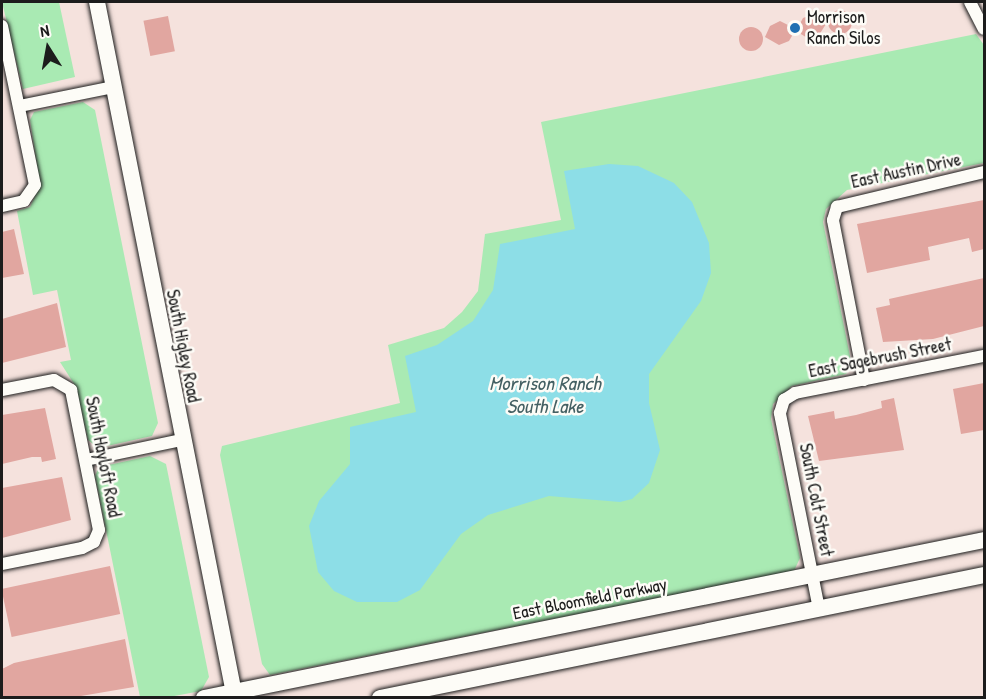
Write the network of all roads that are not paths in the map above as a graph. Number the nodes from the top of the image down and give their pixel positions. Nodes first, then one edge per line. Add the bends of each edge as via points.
1 (97, 2) edge
2 (970, 2) edge
3 (2, 26) edge
4 (984, 29) edge
5 (113, 87) junction
6 (20, 106) junction
7 (984, 172) edge
8 (2, 206) edge
9 (984, 356) edge
10 (864, 380) junction
11 (2, 390) edge
12 (784, 400) joint
13 (182, 440) junction
14 (86, 460) junction
15 (984, 540) edge
16 (2, 564) edge
17 (812, 574) junction
18 (984, 575) edge
19 (819, 609) junction
20 (234, 694) edge
21 (204, 698) edge
22 (380, 698) edge

1 - 5 street, South Higley Road
2 - 4 street
3 - 6 street
5 - 6 street
5 - 13 street, South Higley Road
6 - 8 street via 33,191 24,201
7 - 10 street, East Austin Drive via 837,207 833,220
9 - 10 street, East Sagebrush Street
10 - 12 street, East Sagebrush Street via 795,393
11 - 14 street, South Hayloft Road via 48,380 66,385
12 - 17 street, South Colt Street via 780,413
13 - 14 street
13 - 20 street, South Higley Road
14 - 16 street, South Hayloft Road via 97,536 82,548
15 - 17 street, East Bloomfield Parkway
17 - 19 street, South Colt Street
17 - 20 street, East Bloomfield Parkway
18 - 19 street
19 - 22 street
20 - 21 street, East Bloomfield Parkway

